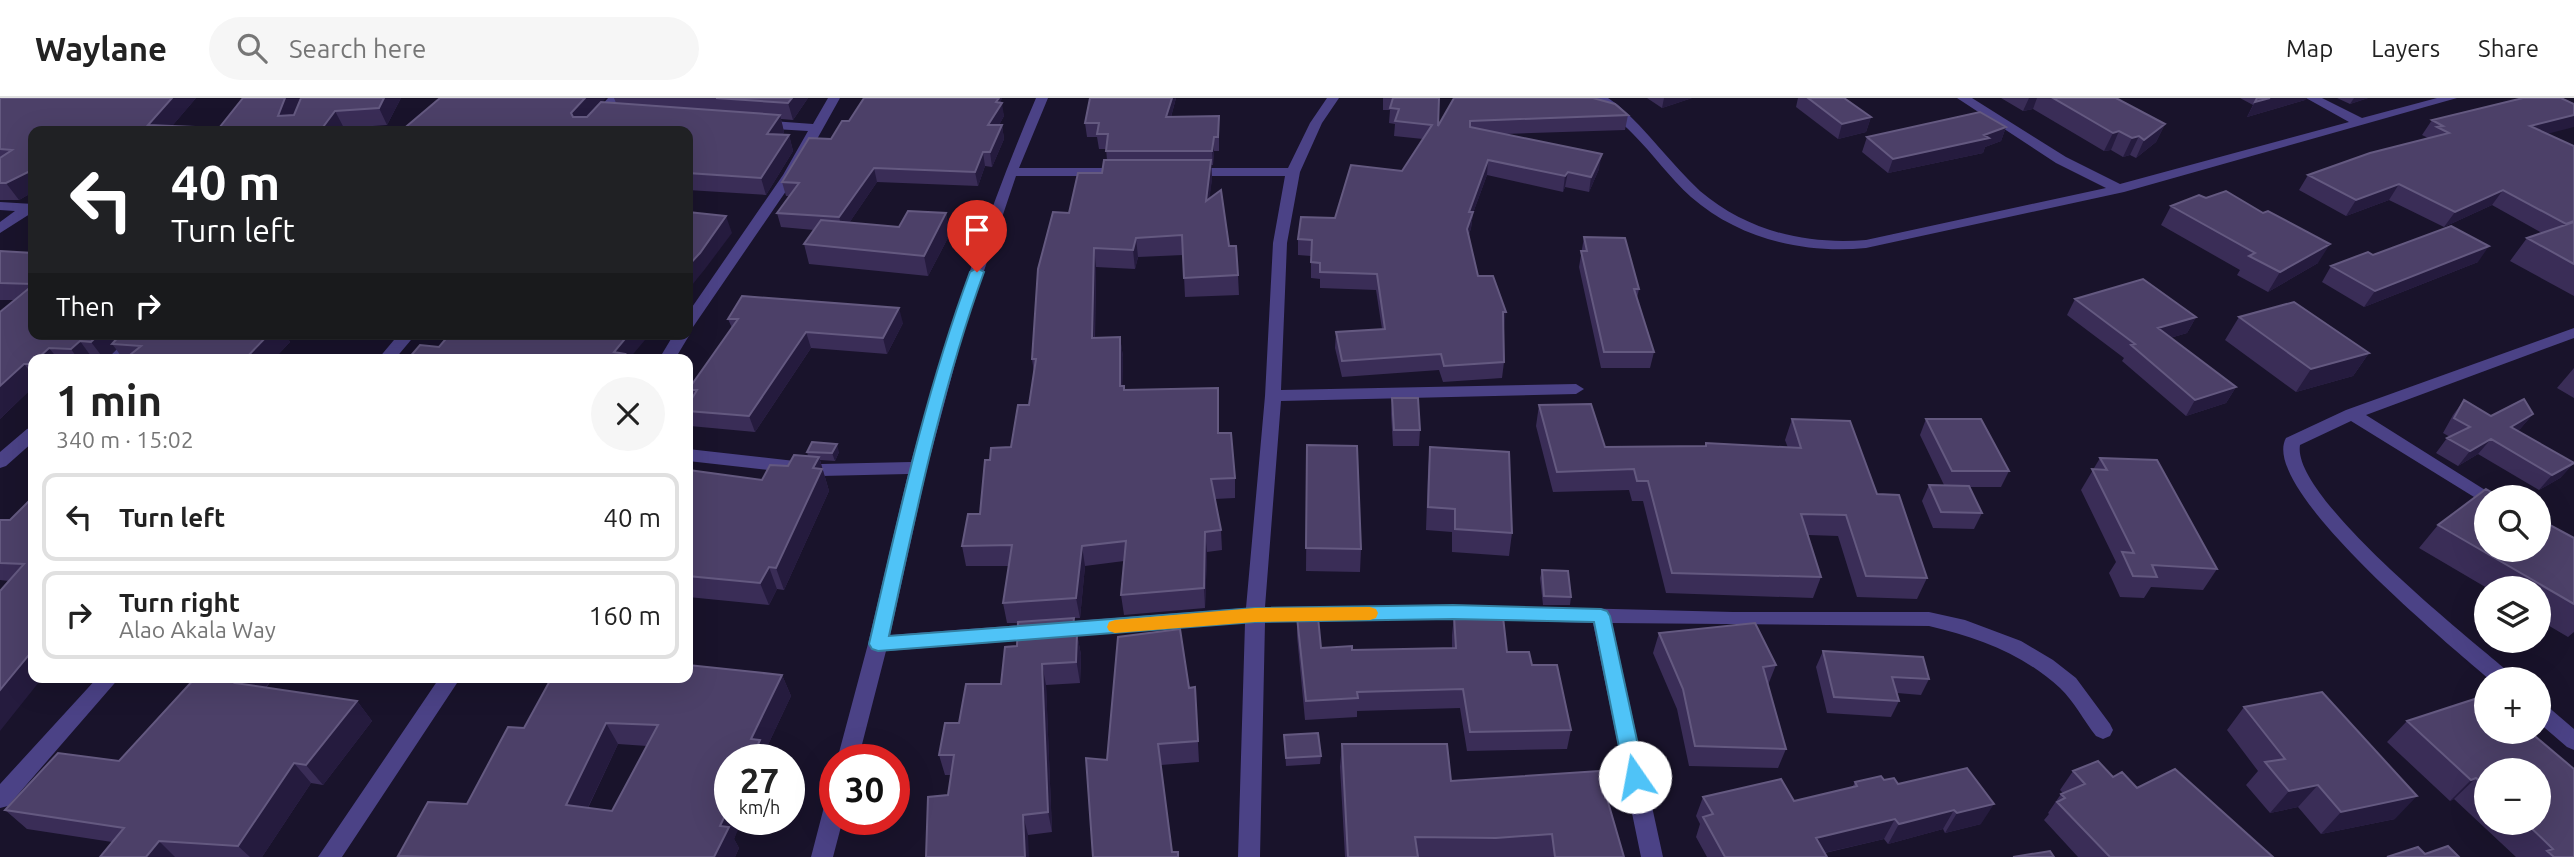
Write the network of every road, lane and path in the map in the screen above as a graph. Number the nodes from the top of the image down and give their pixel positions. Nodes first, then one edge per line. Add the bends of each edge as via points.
1 (615, 98) edge
2 (834, 98) edge
3 (1042, 98) edge
4 (1333, 98) edge
5 (1600, 98) edge
6 (1963, 98) edge
7 (2312, 98) edge
8 (2451, 98) edge
9 (2359, 122) junction
10 (750, 123) edge
11 (592, 126) edge
12 (817, 128) junction
13 (1011, 172) junction
14 (1134, 172) edge
15 (1175, 172) edge
16 (1293, 172) junction
17 (2119, 189) junction
18 (0, 206) edge
19 (28, 208) edge
20 (28, 210) edge
21 (0, 229) edge
22 (693, 317) edge
23 (2574, 333) edge
24 (135, 340) edge
25 (403, 340) edge
26 (120, 354) edge
27 (390, 354) edge
28 (1576, 389) dead end
29 (1273, 396) junction
30 (2352, 414) junction
31 (28, 437) edge
32 (693, 456) edge
33 (0, 462) edge
34 (918, 468) junction
35 (2474, 491) edge
36 (1255, 615) junction
37 (1601, 616) junction
38 (878, 644) junction
39 (2489, 667) edge
40 (105, 683) edge
41 (447, 683) edge
42 (2551, 721) edge
43 (2103, 730) dead end
44 (2574, 741) edge
45 (851, 744) edge
46 (0, 799) edge
47 (828, 835) edge
48 (329, 857) edge
49 (822, 857) edge
50 (1249, 857) edge
51 (1652, 857) edge

1 - 11 street via 609,113
2 - 12 street
3 - 13 street
4 - 16 street
5 - 17 street via 1633,125 1696,194 1734,218 1795,243 1829,248 1866,244
6 - 17 street via 2061,160
7 - 9 street
8 - 9 street
9 - 17 street
10 - 12 street
12 - 22 street
13 - 14 street
13 - 34 street via 956,330
15 - 16 street
16 - 29 street via 1280,243
18 - 19 street
20 - 21 street
23 - 30 street
24 - 26 street
25 - 27 street
28 - 29 street
29 - 36 street
30 - 35 street
30 - 39 street via 2292,442 2293,466 2329,518 2396,586
31 - 33 street
32 - 34 street via 821,470
34 - 38 street
36 - 37 street via 1453,612
36 - 38 street
36 - 50 street
37 - 43 street via 1928,619 1965,627 2014,646 2046,666 2069,684
37 - 51 street
38 - 45 street
40 - 46 street
41 - 48 street
42 - 44 street
47 - 49 street

